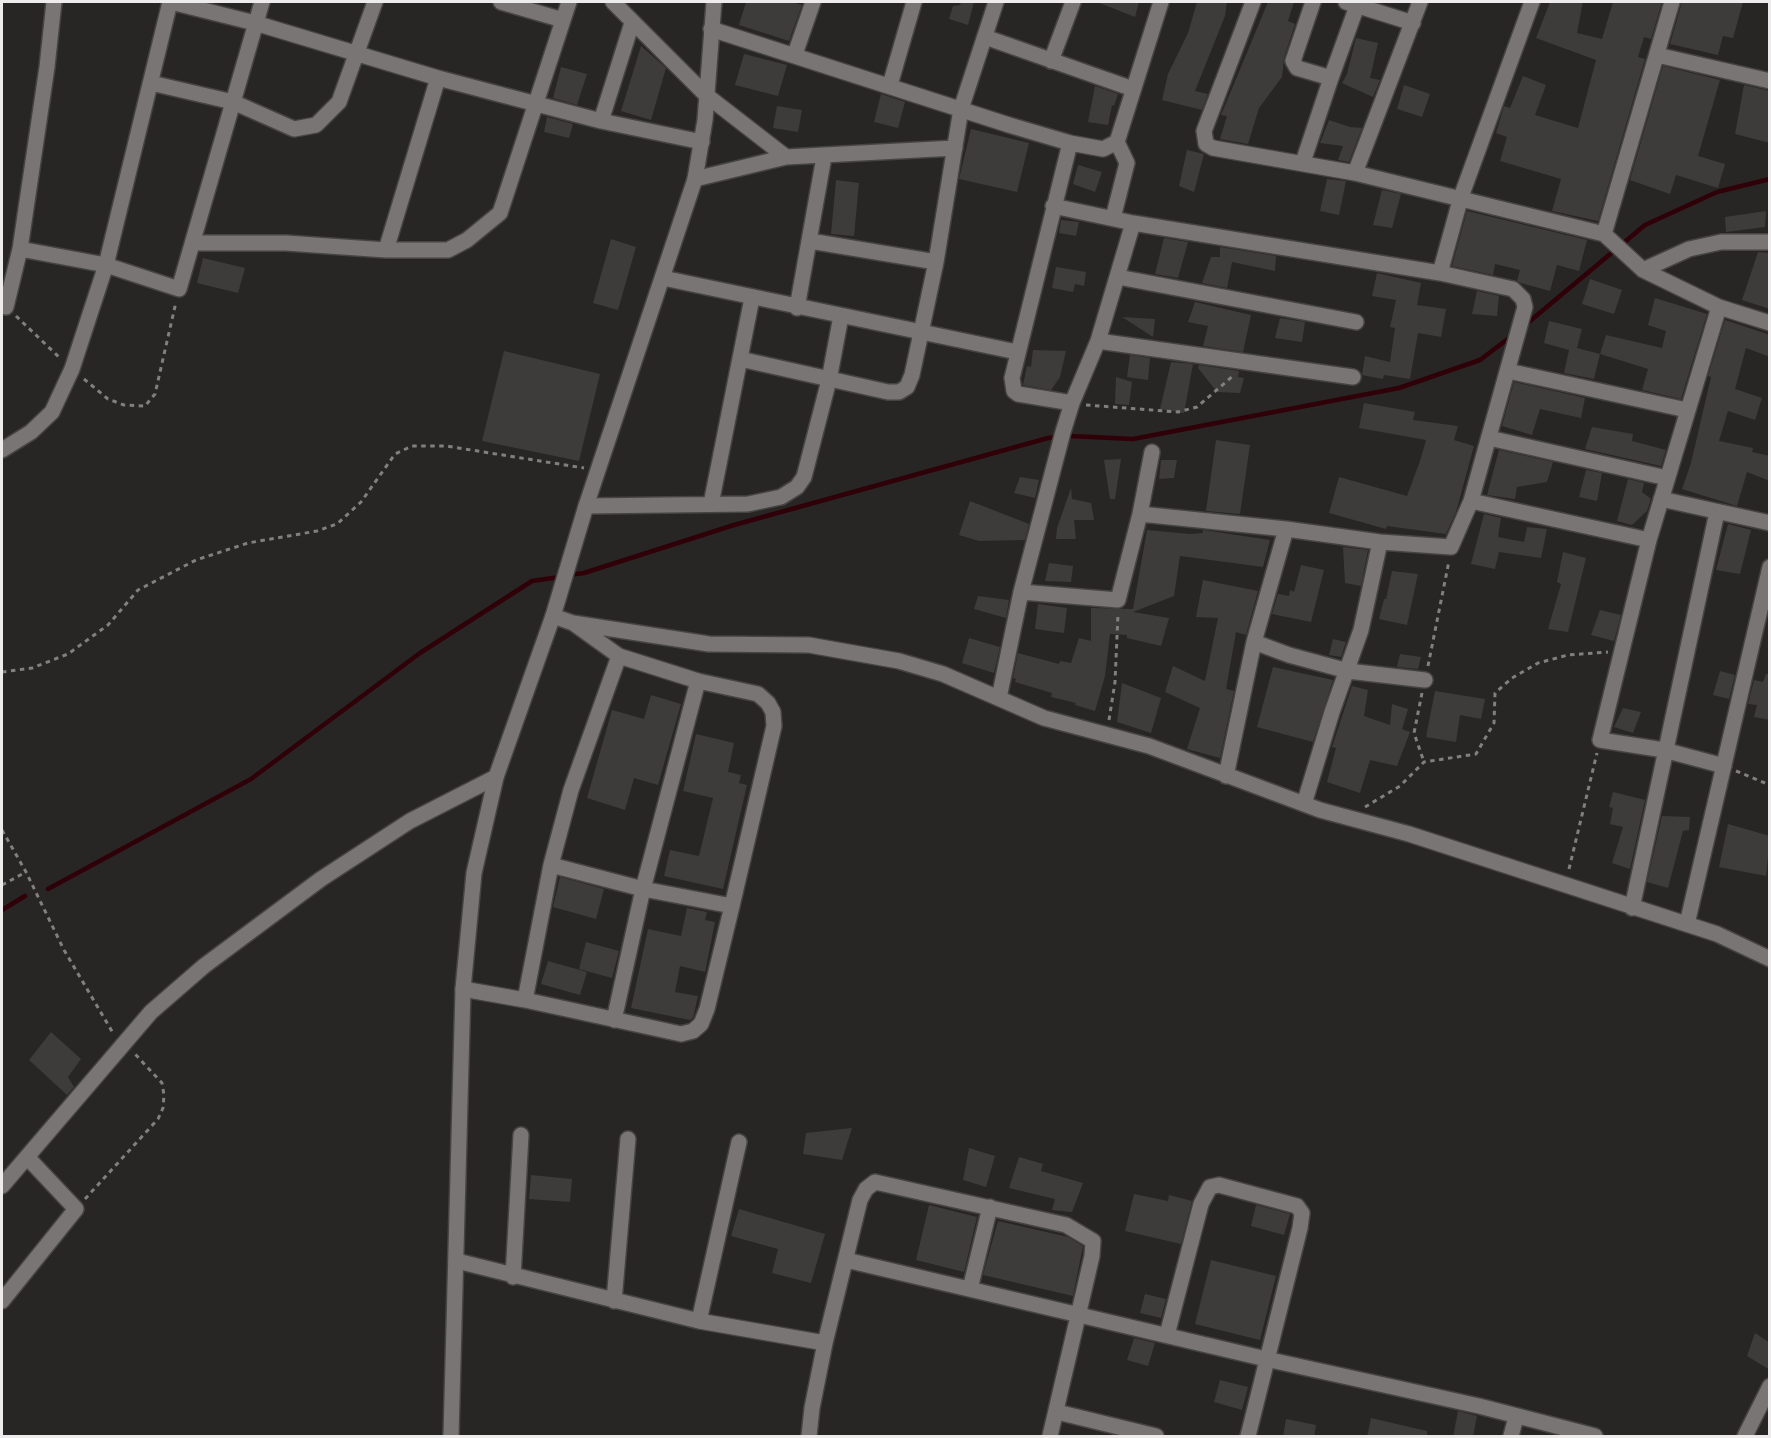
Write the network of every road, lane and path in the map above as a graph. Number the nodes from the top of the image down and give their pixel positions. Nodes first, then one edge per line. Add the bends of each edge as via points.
1 (54, 2) edge
2 (171, 2) edge
3 (262, 2) edge
4 (375, 2) edge
5 (501, 2) edge
6 (569, 2) edge
7 (613, 2) edge
8 (714, 2) edge
9 (813, 2) edge
10 (914, 2) edge
11 (996, 2) edge
12 (1072, 2) edge
13 (1161, 2) edge
14 (1252, 2) edge
15 (1313, 2) edge
16 (1420, 2) edge
17 (1532, 2) edge
18 (1672, 2) edge
19 (1352, 4) edge
20 (563, 20) junction
21 (255, 23) junction
22 (632, 23) junction
23 (1413, 23) junction
24 (711, 29) junction
25 (985, 37) junction
26 (795, 54) junction
27 (356, 55) junction
28 (1657, 55) junction
29 (1051, 61) junction
30 (438, 78) junction
31 (1330, 78) junction
32 (1770, 81) edge
33 (151, 83) junction
34 (890, 85) junction
35 (1134, 89) junction
36 (706, 95) junction
37 (233, 102) junction
38 (535, 104) junction
39 (961, 109) junction
40 (602, 121) junction
41 (702, 142) junction
42 (1117, 142) junction
43 (1070, 143) junction
44 (955, 147) junction
45 (786, 157) junction
46 (824, 157) junction
47 (1303, 162) junction
48 (1355, 173) junction
49 (695, 178) junction
50 (1461, 197) junction
51 (1053, 206) junction
52 (1113, 218) junction
53 (1133, 223) junction
54 (810, 241) junction
55 (1770, 242) edge
56 (193, 243) junction
57 (1613, 243) junction
58 (20, 249) junction
59 (386, 250) junction
60 (936, 262) junction
61 (106, 265) junction
62 (1643, 270) junction
63 (1440, 273) junction
64 (663, 278) junction
65 (1118, 278) junction
66 (179, 289) junction
67 (752, 298) junction
68 (6, 307) joint
69 (1719, 307) junction
70 (797, 308) junction
71 (841, 316) junction
72 (1356, 322) dead end
73 (1770, 323) edge
74 (921, 331) junction
75 (1098, 341) junction
76 (1017, 352) junction
77 (740, 359) junction
78 (1249, 362) junction
79 (72, 369) junction
80 (1508, 371) junction
81 (1353, 376) dead end
82 (829, 380) junction
83 (1072, 403) junction
84 (1687, 410) junction
85 (1489, 438) junction
86 (2, 450) edge
87 (1152, 452) dead end
88 (598, 470) junction
89 (1667, 478) junction
90 (1660, 499) junction
91 (1471, 501) junction
92 (711, 504) junction
93 (586, 506) junction
94 (1717, 512) junction
95 (1140, 514) junction
96 (1770, 523) edge
97 (1286, 529) junction
98 (1649, 540) junction
99 (1380, 542) junction
100 (1451, 547) junction
101 (1770, 567) edge
102 (1021, 592) junction
103 (1118, 600) junction
104 (553, 616) junction
105 (573, 623) junction
106 (1254, 642) junction
107 (1622, 652) junction
108 (619, 656) junction
109 (1348, 671) junction
110 (2, 672) edge
111 (1425, 680) junction
112 (698, 681) junction
113 (999, 698) junction
114 (1106, 733) junction
115 (1600, 740) junction
116 (1664, 750) junction
117 (1424, 762) junction
118 (1724, 766) junction
119 (1226, 776) junction
120 (496, 777) junction
121 (1770, 785) edge
122 (1304, 804) junction
123 (1345, 818) junction
124 (2, 830) edge
125 (551, 865) junction
126 (26, 872) junction
127 (1565, 884) junction
128 (2, 885) edge
129 (643, 889) junction
130 (732, 906) junction
131 (1632, 908) junction
132 (1687, 924) junction
133 (1770, 959) edge
134 (463, 989) junction
135 (525, 1000) junction
136 (614, 1020) junction
137 (124, 1043) junction
138 (521, 1136) dead end
139 (628, 1139) dead end
140 (739, 1142) dead end
141 (27, 1156) junction
142 (2, 1186) edge
143 (990, 1207) junction
144 (76, 1209) junction
145 (846, 1260) junction
146 (457, 1261) junction
147 (513, 1277) junction
148 (970, 1288) junction
149 (614, 1300) junction
150 (2, 1301) edge
151 (1079, 1314) junction
152 (699, 1321) junction
153 (1167, 1335) junction
154 (825, 1343) junction
155 (1266, 1359) junction
156 (1770, 1386) edge
157 (1057, 1412) junction
158 (1516, 1417) junction
159 (451, 1437) edge
160 (808, 1437) edge
161 (1050, 1437) edge
162 (1156, 1437) edge
163 (1248, 1437) edge
164 (1511, 1437) edge
165 (1595, 1437) edge
166 (1744, 1437) edge

1 - 58 street
2 - 21 street
2 - 33 street
3 - 21 street
4 - 27 street
5 - 20 street
6 - 20 street
7 - 22 street
8 - 24 street
9 - 26 street
10 - 34 street
11 - 25 street
12 - 29 street
13 - 35 street
14 - 47 street via 1212,103 1203,137 1213,148
15 - 31 street via 1293,61 1297,68
16 - 23 street
17 - 50 street
18 - 28 street
19 - 23 street
19 - 31 street
20 - 38 street
21 - 27 street
21 - 37 street
22 - 36 street
22 - 40 street
23 - 48 street
24 - 26 street
24 - 36 street
25 - 29 street
25 - 39 street
26 - 34 street
27 - 30 street
27 - 37 street via 339,102 316,125 294,129
28 - 32 street
28 - 57 street
29 - 35 street
30 - 38 street
30 - 59 street
31 - 47 street
33 - 37 street
33 - 61 street
34 - 39 street
35 - 42 street
36 - 41 street
36 - 45 street
37 - 56 street
38 - 40 street
38 - 59 street via 500,213 467,240 448,249
39 - 43 street
39 - 44 street
40 - 41 street
41 - 49 street
42 - 43 street via 1103,149
42 - 52 street via 1127,163
43 - 51 street
44 - 46 street
44 - 60 street
45 - 46 street
45 - 49 street
46 - 54 street
47 - 48 street
48 - 50 street
49 - 64 street
50 - 57 street
50 - 63 street
51 - 52 street
51 - 76 street
52 - 53 street
53 - 63 street
53 - 65 street
54 - 60 street
54 - 70 street
55 - 62 street via 1721,242 1689,249
56 - 59 street via 286,243
56 - 66 street
57 - 62 street
58 - 61 street
58 - 68 street
60 - 74 street
61 - 66 street
61 - 79 street
62 - 69 street
63 - 80 street via 1520,293 1524,307
64 - 67 street
64 - 88 street
65 - 72 street
65 - 75 street
66 - 79 path via 155,394 145,406 108,399
67 - 70 street
67 - 77 street
68 - 79 path
69 - 73 street
69 - 84 street
70 - 71 street
71 - 74 street
71 - 82 street
74 - 76 street
74 - 82 street via 912,375 907,387 899,392
75 - 78 street
75 - 83 street
76 - 83 street via 1014,391
77 - 82 street
77 - 92 street
78 - 81 street
78 - 83 path via 1197,407 1178,412
79 - 86 street via 52,411 31,432
80 - 84 street
80 - 85 street
82 - 92 street via 804,477 797,487 781,496 748,504
83 - 102 street
84 - 89 street
85 - 89 street
85 - 91 street
87 - 95 street
88 - 93 street
88 - 110 path via 480,450 412,446 395,454 361,502 337,524 248,543 196,560 138,590 108,625 68,654 32,668
89 - 90 street
90 - 94 street
90 - 98 street
91 - 98 street
91 - 100 street
92 - 93 street
93 - 104 street
94 - 96 street
94 - 116 street
95 - 97 street
95 - 103 street
97 - 99 street
97 - 106 street
98 - 107 street
99 - 100 street
99 - 109 street
100 - 111 path
101 - 118 street
102 - 103 street
102 - 113 street
103 - 114 path via 1115,682
104 - 105 street
104 - 120 street
105 - 108 street
105 - 113 street via 709,644 809,645 859,653 943,674
106 - 109 street
106 - 119 street
107 - 115 street
107 - 117 path via 1568,655 1538,663 1495,693 1494,723 1476,754
108 - 112 street
108 - 125 street via 571,790
109 - 111 street
109 - 122 street
111 - 117 path via 1414,733
112 - 129 street
112 - 130 street via 758,694 773,712 774,726
113 - 114 street via 1044,718
114 - 119 street
115 - 116 street
115 - 127 path
116 - 118 street
116 - 131 street
117 - 123 path via 1400,786
118 - 121 path
118 - 132 street
119 - 122 street
120 - 134 street via 474,873
120 - 137 street via 410,821 321,879 204,966 151,1012
122 - 123 street
123 - 127 street via 1409,834
124 - 126 path
125 - 129 street
125 - 135 street
126 - 128 path
126 - 137 path via 88,994
127 - 131 street
129 - 130 street
129 - 136 street
130 - 136 street via 701,1024 681,1034
131 - 132 street
132 - 133 street
134 - 135 street
134 - 146 street
135 - 136 street
137 - 141 street
137 - 144 path via 162,1083 163,1108 158,1119
138 - 147 street
139 - 149 street
140 - 152 street
141 - 142 street
141 - 144 street
143 - 145 street via 875,1182 860,1200
143 - 148 street
143 - 151 street via 1066,1225 1092,1242
144 - 150 street
145 - 148 street
145 - 154 street
146 - 147 street
146 - 159 street
147 - 149 street
148 - 151 street
149 - 152 street
151 - 153 street
151 - 157 street
152 - 154 street
153 - 155 street
153 - 155 street via 1201,1204 1210,1187 1220,1185 1288,1202 1302,1213
154 - 160 street
155 - 158 street
155 - 163 street
156 - 166 street
157 - 161 street
157 - 162 street
158 - 164 street
158 - 165 street

